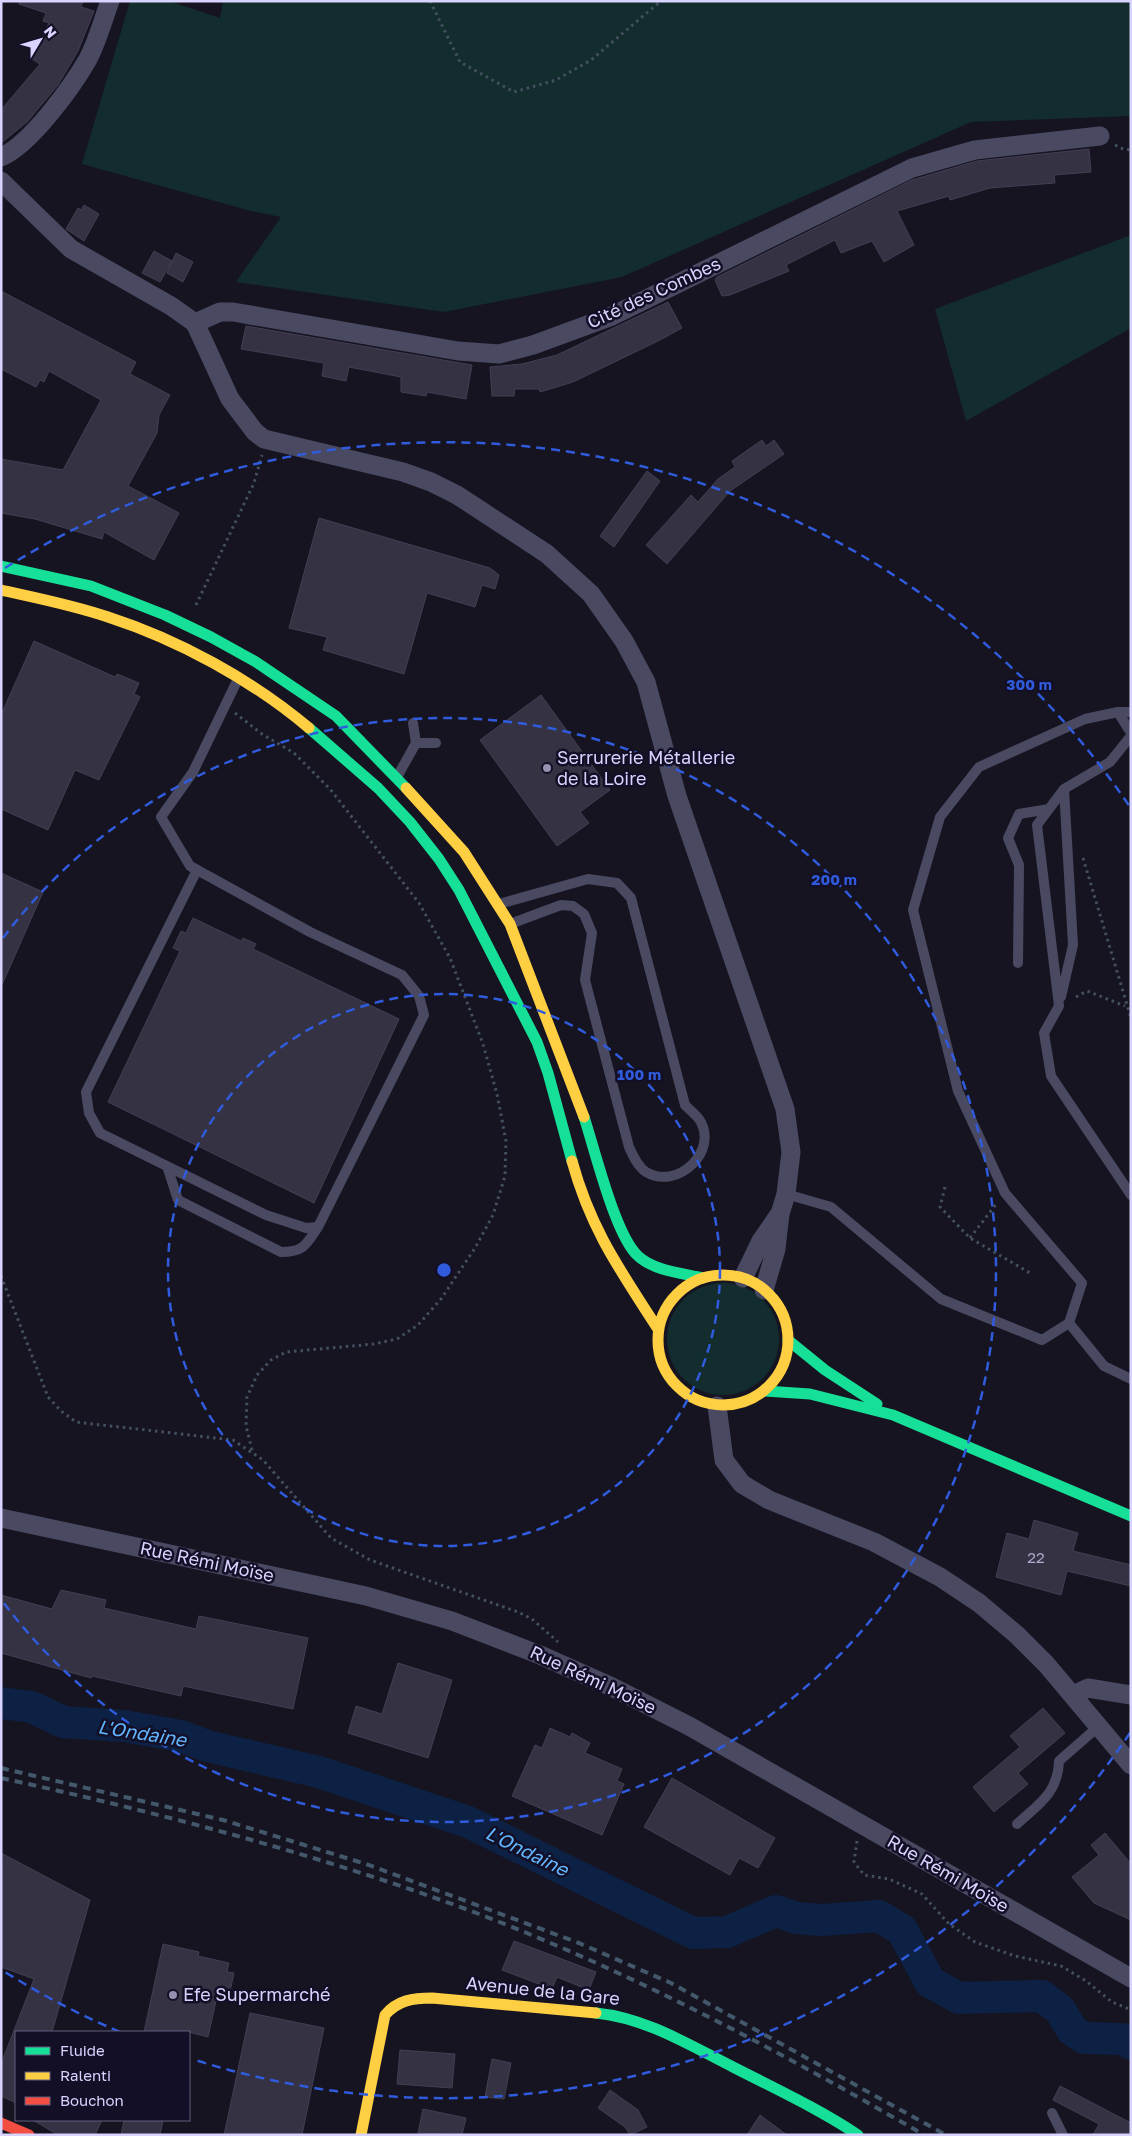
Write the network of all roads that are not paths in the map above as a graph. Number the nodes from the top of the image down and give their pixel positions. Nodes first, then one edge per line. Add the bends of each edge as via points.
1 (110, 1) edge
2 (1100, 136) dead end
3 (1, 157) edge
4 (1, 181) edge
5 (195, 323) junction
6 (1, 566) edge
7 (1, 590) edge
8 (238, 679) junction
9 (1118, 712) junction
10 (1131, 712) edge
11 (413, 723) dead end
12 (1131, 732) edge
13 (1131, 736) edge
14 (416, 743) junction
15 (436, 743) dead end
16 (397, 777) junction
17 (1064, 789) junction
18 (1048, 809) junction
19 (197, 870) junction
20 (498, 904) junction
21 (510, 924) junction
22 (1018, 963) dead end
23 (1059, 1006) junction
24 (167, 1166) junction
25 (786, 1194) junction
26 (1131, 1195) edge
27 (780, 1214) junction
28 (318, 1227) junction
29 (703, 1278) junction
30 (743, 1278) junction
31 (764, 1290) junction
32 (1069, 1323) junction
33 (658, 1330) junction
34 (788, 1340) junction
35 (1131, 1379) edge
36 (765, 1391) junction
37 (718, 1406) junction
38 (893, 1414) junction
39 (1131, 1516) edge
40 (1, 1518) edge
41 (1073, 1695) junction
42 (1131, 1695) edge
43 (1099, 1726) junction
44 (1131, 1765) edge
45 (1016, 1824) dead end
46 (1131, 1978) edge
47 (1052, 2113) dead end
48 (1, 2122) edge
49 (29, 2135) edge
50 (361, 2135) edge
51 (858, 2135) edge
52 (1064, 2135) edge

1 - 3 street via 88,59 45,120
2 - 5 street, Cité des Combes via 975,150 912,168 612,316 499,354 458,351 233,312 220,312
4 - 5 street via 71,249
5 - 25 street via 230,399 264,439 404,472 457,495 547,554 591,594 624,641 646,682 677,796 785,1109 792,1152
6 - 16 main road via 91,586 165,614 212,637 256,662 336,716
7 - 8 main road via 88,610 143,630
8 - 19 lane via 193,772 161,817 190,866
8 - 33 main road via 323,738 385,796 440,860 484,933 540,1050 572,1163 599,1235
9 - 10 lane
9 - 12 lane
9 - 32 lane via 1086,719 979,768 940,817 913,910 958,1092 1005,1193 1082,1283
11 - 14 lane
13 - 17 lane via 1110,762
14 - 15 lane
14 - 16 lane
16 - 20 main road via 464,852
17 - 18 lane
17 - 23 lane via 1073,945
18 - 22 lane via 1019,814 1008,838 1019,865
18 - 23 lane via 1037,825
19 - 24 lane via 86,1092 89,1113 100,1133
19 - 28 lane via 310,932 402,975 418,996 424,1014
20 - 21 main road
20 - 21 lane via 588,879 617,883 631,898 685,1105 700,1120 704,1135 699,1155 686,1172 673,1177 646,1172 636,1162 629,1147 585,980 592,933 584,914 573,906 561,905
21 - 29 main road via 580,1104 618,1224 638,1256 661,1268
23 - 26 lane via 1044,1033 1051,1076
24 - 28 lane via 266,1215 306,1228
24 - 28 lane via 178,1200 280,1252 293,1252 305,1247
25 - 27 street
25 - 32 lane via 831,1207 941,1299 1042,1340
27 - 30 street via 761,1241
27 - 31 street via 776,1249
29 - 30 main road via 716,1275
29 - 33 main road via 682,1289 671,1301
30 - 31 main road
31 - 34 main road via 786,1321
32 - 35 lane via 1104,1366
33 - 37 main road via 658,1351 678,1389 696,1401
34 - 36 main road via 786,1359 778,1377
34 - 38 main road via 825,1370
36 - 37 main road via 743,1403
36 - 38 main road via 810,1394
37 - 41 street via 724,1460 742,1484 769,1500 874,1542 940,1578 1017,1635
38 - 39 main road
40 - 46 street, Rue Rémi Moïse via 366,1596 452,1621 540,1655 689,1726
41 - 42 street via 1088,1688
41 - 43 street
43 - 44 street
43 - 45 lane via 1059,1761 1058,1777 1045,1799
47 - 52 lane
48 - 49 main road
50 - 51 main road, Avenue de la Gare via 385,2015 393,2004 406,1998 432,1998 618,2015 670,2036 828,2115

